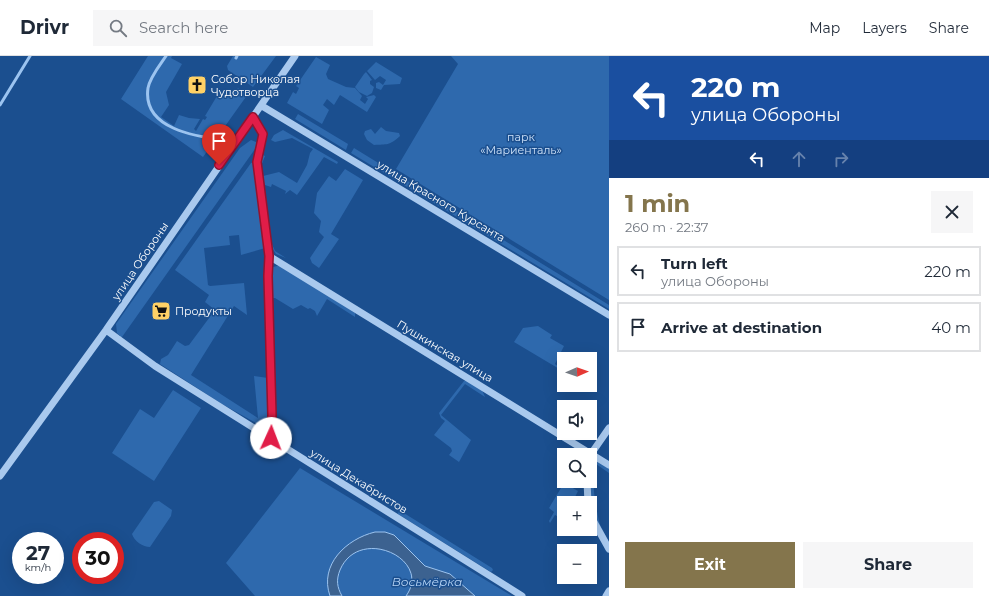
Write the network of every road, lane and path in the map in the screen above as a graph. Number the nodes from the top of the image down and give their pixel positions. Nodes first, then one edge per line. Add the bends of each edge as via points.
1 (295, 56) edge
2 (262, 106) junction
3 (253, 117) junction
4 (269, 256) junction
5 (609, 315) edge
6 (106, 330) junction
7 (609, 428) edge
8 (271, 438) junction
9 (575, 448) edge
10 (597, 448) edge
11 (597, 460) edge
12 (609, 465) edge
13 (0, 476) edge
14 (597, 527) edge
15 (609, 549) edge
16 (609, 591) edge
17 (522, 596) edge
18 (606, 596) edge

1 - 2 street, улица Обороны
2 - 3 street, улица Обороны
2 - 5 street, улица Красного Курсанта
3 - 4 street via 263,134 257,162
3 - 6 street, улица Обороны
4 - 8 street
4 - 9 street, Пушкинская улица
6 - 8 street, улица Декабристов via 154,366
6 - 13 street, улица Обороны
7 - 10 street
8 - 17 street, улица Декабристов
11 - 12 street, Пушкинская улица
14 - 15 street
16 - 18 street

